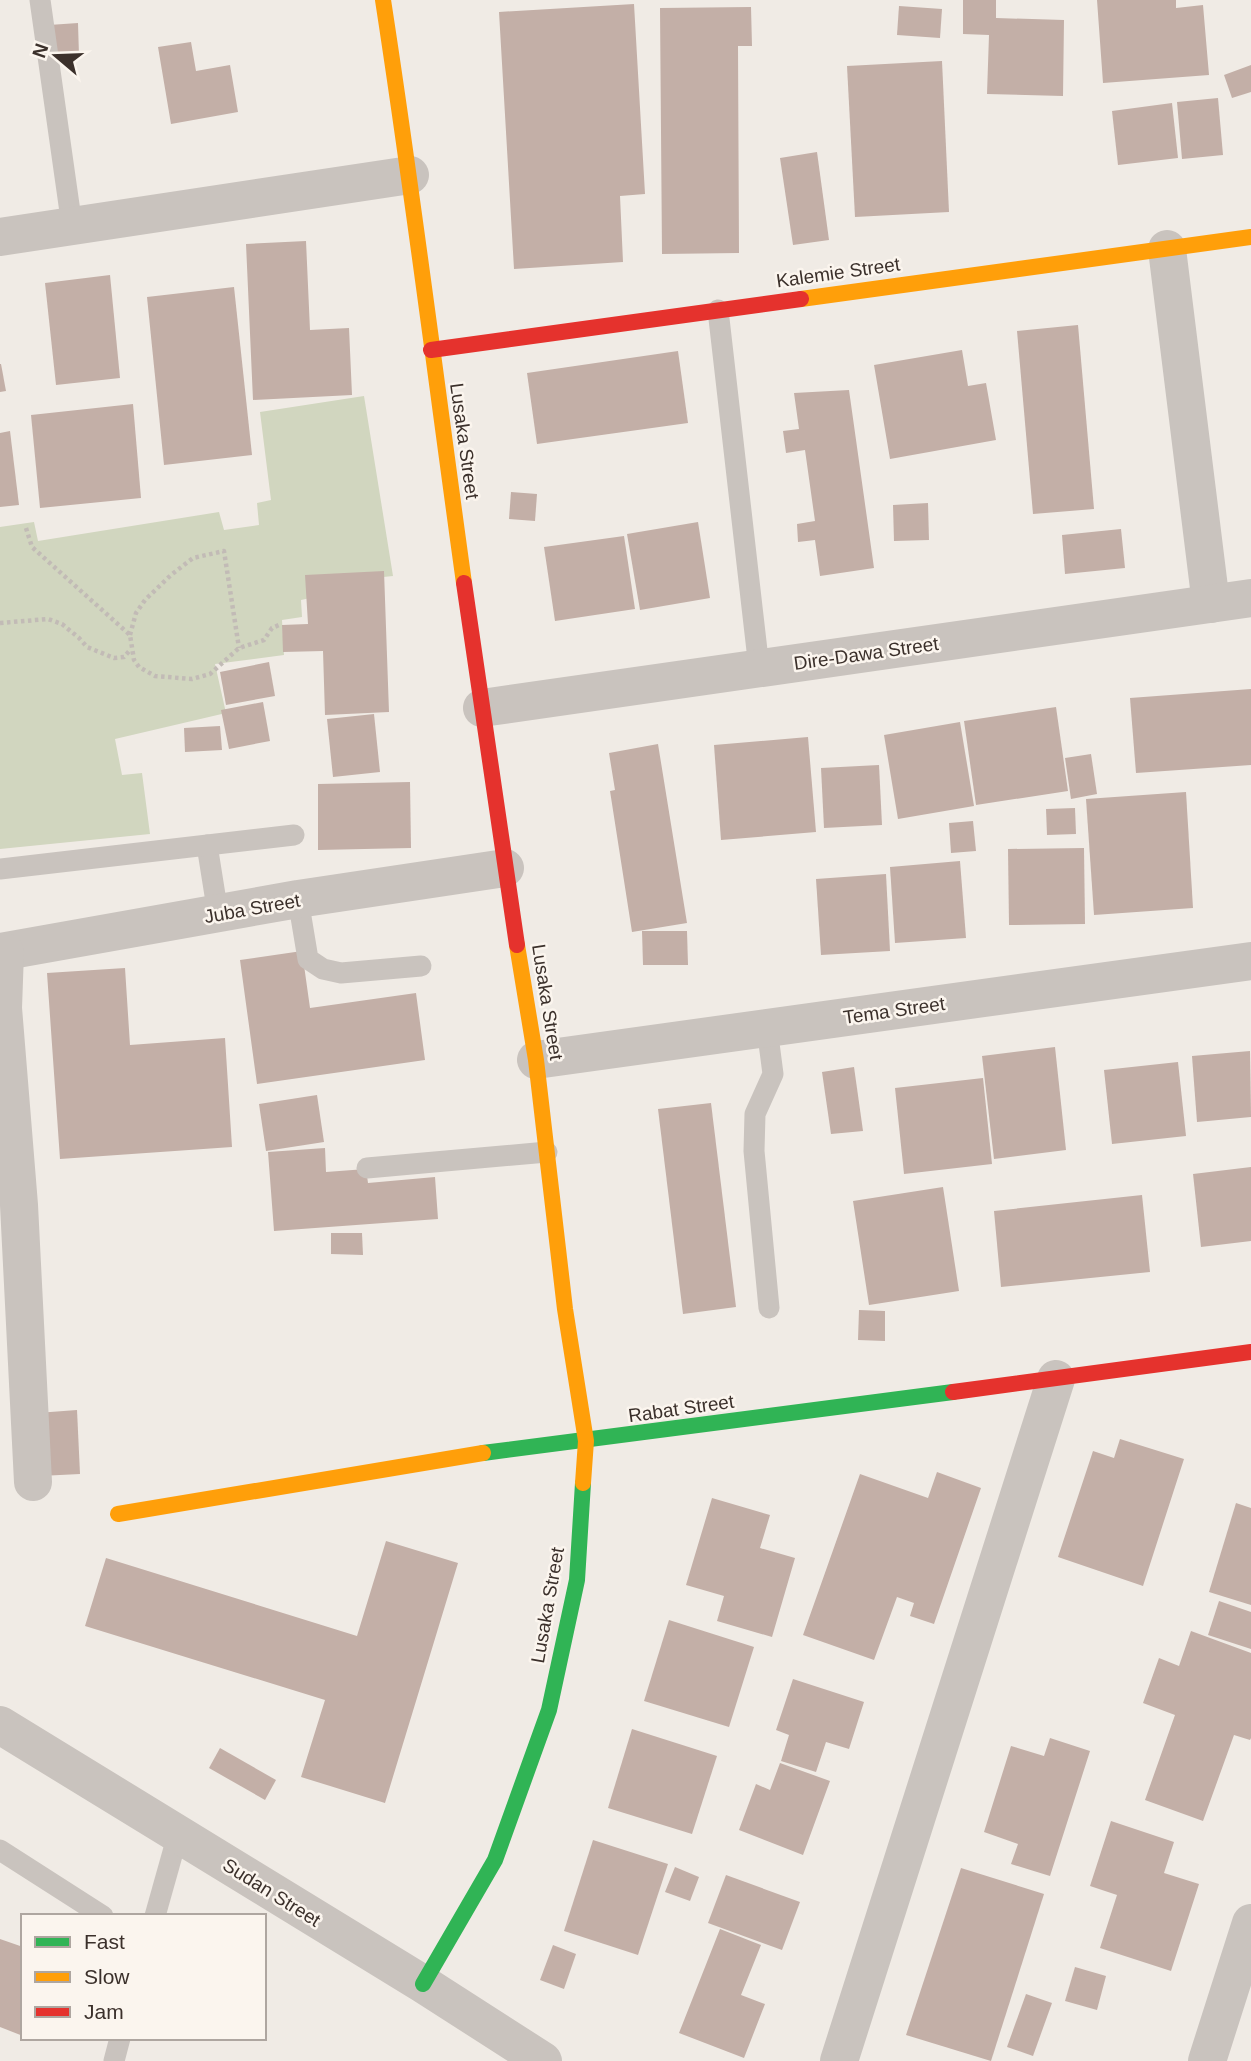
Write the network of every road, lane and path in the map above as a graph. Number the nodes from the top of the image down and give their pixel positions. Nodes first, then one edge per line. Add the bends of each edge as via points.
1 (40, 0) edge
2 (383, 0) edge
3 (410, 175) junction
4 (72, 226) junction
5 (0, 237) edge
6 (1251, 237) edge
7 (1167, 249) junction
8 (718, 310) junction
9 (431, 350) junction
10 (26, 528) dead end
11 (1251, 598) edge
12 (1211, 604) junction
13 (0, 623) edge
14 (279, 625) dead end
15 (130, 635) junction
16 (132, 648) junction
17 (239, 649) junction
18 (759, 668) junction
19 (482, 708) junction
20 (294, 835) dead end
21 (207, 845) junction
22 (505, 868) junction
23 (0, 869) edge
24 (298, 900) junction
25 (218, 914) junction
26 (2, 952) edge
27 (1251, 961) edge
28 (421, 966) dead end
29 (1, 1008) edge
30 (767, 1028) junction
31 (536, 1060) junction
32 (547, 1152) junction
33 (367, 1168) dead end
34 (769, 1308) dead end
35 (1251, 1352) edge
36 (1056, 1379) junction
37 (586, 1441) junction
38 (33, 1482) dead end
39 (118, 1514) dead end
40 (0, 1725) edge
41 (178, 1834) junction
42 (0, 1850) edge
43 (100, 1914) edge
44 (156, 1914) edge
45 (1251, 1923) edge
46 (423, 1984) junction
47 (119, 2040) edge
48 (114, 2061) edge
49 (543, 2061) edge
50 (839, 2061) edge
51 (1206, 2061) edge

1 - 4 lane
2 - 3 street, Lusaka Street
3 - 4 street
3 - 9 street, Lusaka Street
4 - 5 street
6 - 7 street, Kalemie Street
7 - 8 street, Kalemie Street
7 - 12 street
8 - 9 street, Kalemie Street
8 - 18 lane
9 - 19 street, Lusaka Street
10 - 15 path via 32,547
11 - 12 street, Dire-Dawa Street
12 - 18 street, Dire-Dawa Street
13 - 16 path via 48,619 62,624 87,648 114,658 124,657
14 - 17 path via 264,640
15 - 16 path
15 - 17 path via 136,613 164,581 193,558 224,551
16 - 17 path via 139,667 155,676 192,679 210,674
18 - 19 street, Dire-Dawa Street
19 - 22 street, Lusaka Street
20 - 21 lane
21 - 23 lane
21 - 25 lane
22 - 24 street, Juba Street
22 - 31 street, Lusaka Street
24 - 25 street, Juba Street
24 - 28 lane via 308,959 323,969 341,974
25 - 26 street, Juba Street
26 - 29 street
27 - 30 street, Tema Street
29 - 38 street via 19,1205
30 - 31 street, Tema Street
30 - 34 lane via 773,1073 755,1114 754,1151
31 - 32 street, Lusaka Street
32 - 33 lane
32 - 37 street, Lusaka Street
35 - 36 street, Rabat Street
36 - 37 street, Rabat Street
36 - 50 street
37 - 39 street, Rabat Street via 470,1455
37 - 46 street, Lusaka Street via 577,1580 549,1710 495,1860
40 - 41 street, Sudan Street
41 - 44 lane
41 - 46 street, Sudan Street
42 - 43 lane
45 - 51 street
46 - 49 street, Sudan Street
47 - 48 lane

